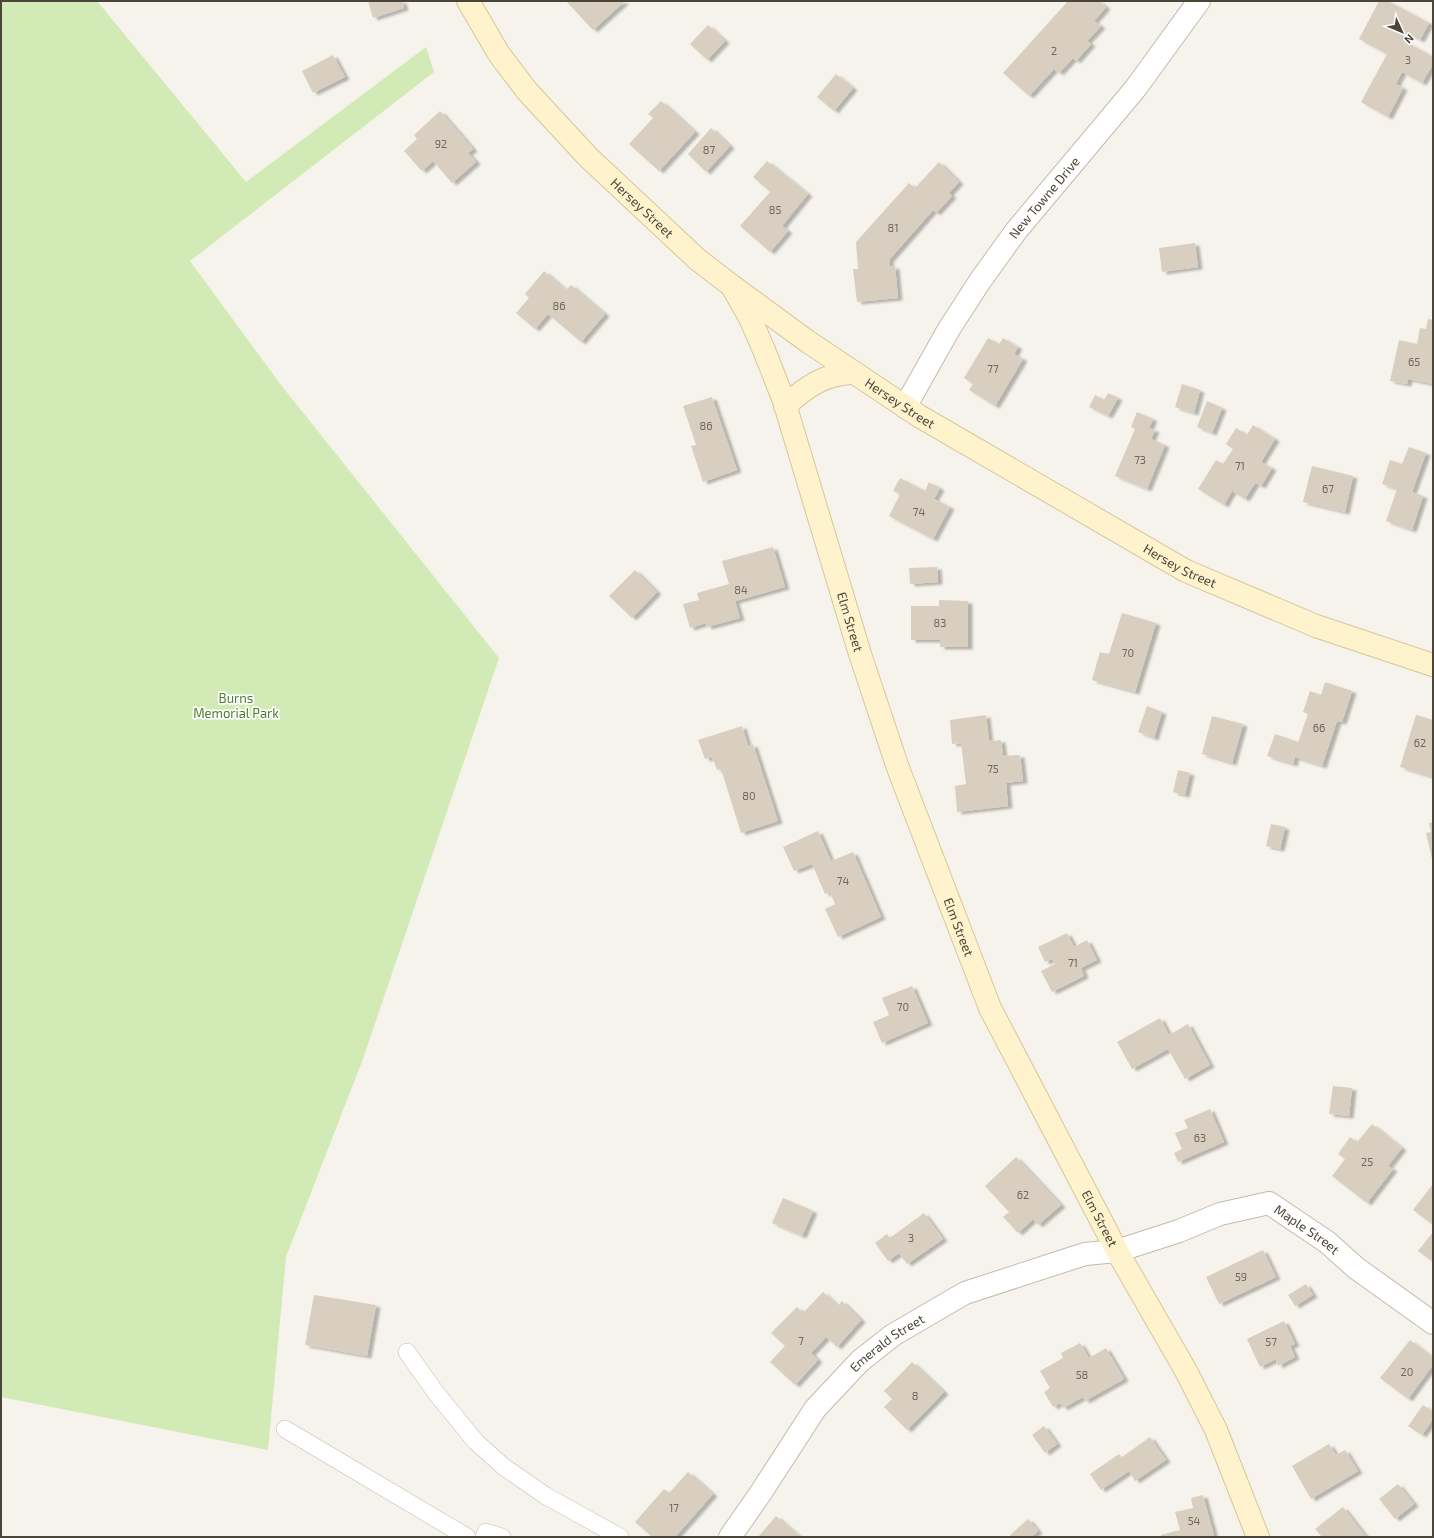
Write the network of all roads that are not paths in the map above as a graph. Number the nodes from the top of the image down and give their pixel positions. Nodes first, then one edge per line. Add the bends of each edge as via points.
1 (468, 1) edge
2 (1199, 1) edge
3 (732, 286) junction
4 (855, 373) junction
5 (785, 406) junction
6 (906, 407) junction
7 (1433, 665) edge
8 (1117, 1251) junction
9 (1433, 1323) edge
10 (407, 1352) dead end
11 (285, 1429) dead end
12 (466, 1537) edge
13 (620, 1537) edge
14 (730, 1537) edge
15 (1258, 1537) edge

1 - 3 street, Hersey Street via 499,54 551,118 628,196 697,259
2 - 6 street, New Towne Drive via 1135,89 1016,231 953,323
3 - 4 street, Hersey Street
3 - 5 street, Elm Street via 750,318
4 - 5 street via 830,375 809,387
4 - 6 street, Hersey Street
5 - 8 street, Elm Street via 860,654 898,768 978,979 990,1008
6 - 7 street, Hersey Street via 1186,571 1316,626
8 - 9 street, Maple Street via 1180,1231 1220,1214 1269,1203 1327,1242 1356,1268
8 - 14 street, Emerald Street via 1085,1254 965,1292 893,1335 860,1361 815,1409
8 - 15 street, Elm Street via 1186,1371 1216,1430
10 - 13 lane via 476,1442 504,1467 546,1496
11 - 12 lane

